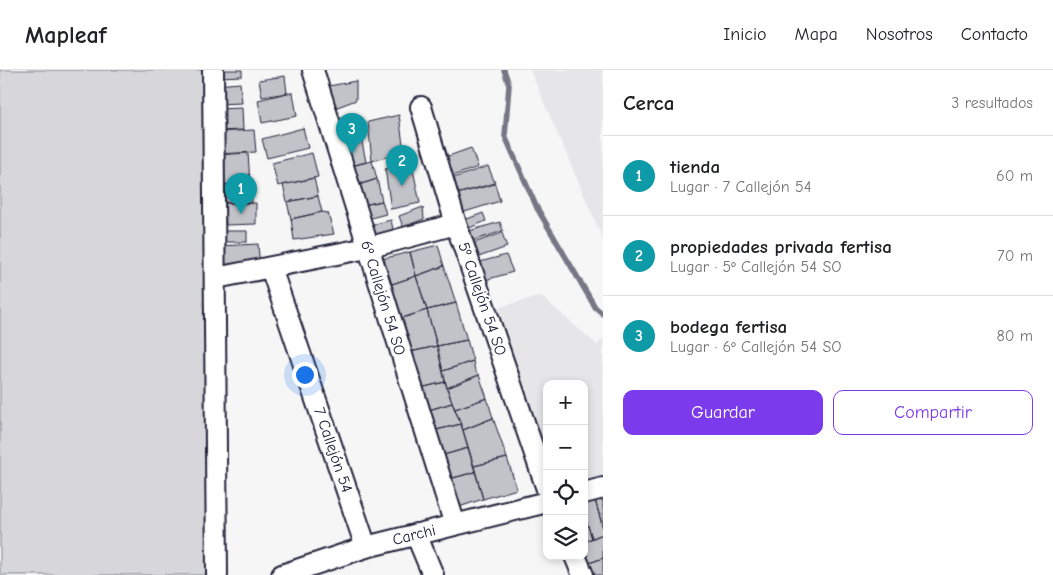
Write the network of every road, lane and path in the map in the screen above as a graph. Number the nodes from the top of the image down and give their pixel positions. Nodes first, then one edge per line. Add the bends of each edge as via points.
1 (213, 70) edge
2 (313, 70) edge
3 (421, 107) dead end
4 (456, 224) junction
5 (367, 248) junction
6 (271, 268) junction
7 (216, 278) junction
8 (543, 477) edge
9 (603, 488) edge
10 (588, 492) edge
11 (543, 503) edge
12 (455, 525) junction
13 (416, 534) junction
14 (366, 547) junction
15 (577, 560) edge
16 (217, 575) edge
17 (282, 575) edge
18 (433, 575) edge
19 (583, 575) edge

1 - 7 street
2 - 5 street, 6º Callejón 54 SO
3 - 4 street, 5º Callejón 54 SO
4 - 5 street
4 - 8 street, 5º Callejón 54 SO
5 - 6 street
5 - 12 street, 6º Callejón 54 SO
6 - 7 street
6 - 14 street, 7 Callejón 54
7 - 16 street
9 - 10 street
11 - 12 street, Carchi
12 - 13 street, Carchi
13 - 14 street, Carchi
13 - 18 street
14 - 17 street, Carchi
15 - 19 street

